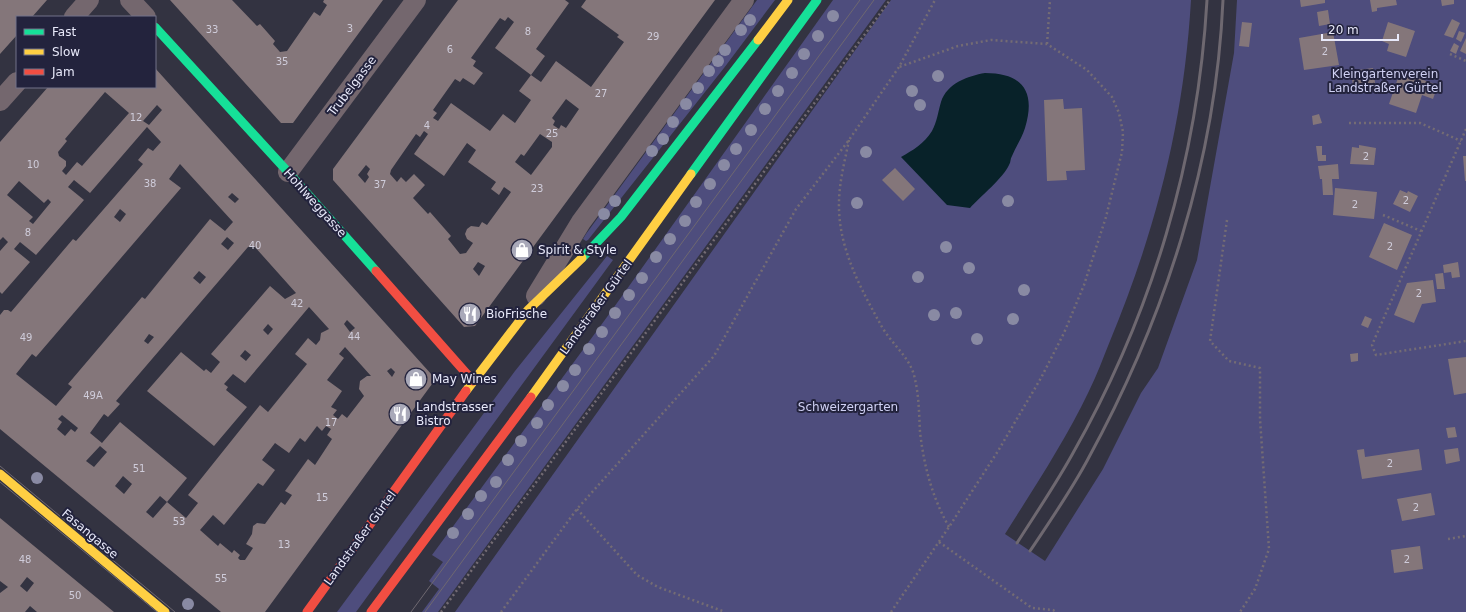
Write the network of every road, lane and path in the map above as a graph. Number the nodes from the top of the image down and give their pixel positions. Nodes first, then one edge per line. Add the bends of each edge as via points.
1 (89, 0) edge
2 (130, 0) edge
3 (416, 0) edge
4 (744, 0) edge
5 (788, 0) edge
6 (817, 0) edge
7 (890, 0) edge
8 (935, 0) edge
9 (1050, 0) edge
10 (75, 16) edge
11 (145, 16) edge
12 (156, 28) edge
13 (1047, 44) junction
14 (1450, 54) dead end
15 (1466, 61) edge
16 (899, 67) junction
17 (16, 83) edge
18 (0, 101) edge
19 (1349, 124) dead end
20 (1466, 129) edge
21 (849, 140) junction
22 (1461, 141) junction
23 (288, 172) junction
24 (1383, 215) dead end
25 (1226, 220) dead end
26 (1421, 231) junction
27 (528, 310) junction
28 (1466, 341) edge
29 (473, 380) junction
30 (0, 474) edge
31 (578, 509) junction
32 (950, 527) junction
33 (1466, 536) edge
34 (1448, 539) dead end
35 (939, 542) junction
36 (166, 612) edge
37 (307, 612) edge
38 (371, 612) edge
39 (441, 612) edge
40 (501, 612) edge
41 (725, 612) edge
42 (891, 612) edge
43 (1056, 612) edge
44 (1240, 612) edge

1 - 10 street
2 - 11 street
3 - 23 street, Trubelgasse
4 - 27 street, Landstraßer Gürtel via 581,222
5 - 27 main road, Landstraßer Gürtel via 621,217
6 - 38 main road, Landstraßer Gürtel via 535,392
7 - 39 path
8 - 16 path
9 - 13 path
12 - 23 main road, Hohlweggasse
13 - 16 path via 991,40 958,46
13 - 32 path via 1087,70 1112,97 1120,113 1123,132 1122,152 1106,217 1084,285 1064,333 1037,385
14 - 15 path
16 - 21 path
17 - 18 street
19 - 22 path via 1420,123
20 - 22 path
21 - 31 path via 796,209 714,356
21 - 32 path via 839,203 851,268 883,329 914,373 928,477 938,508
22 - 26 path
23 - 29 main road, Hohlweggasse
24 - 26 path
25 - 44 path via 1210,342 1229,361 1260,368 1260,419 1269,549 1255,589
26 - 28 path via 1372,345 1376,355
27 - 29 main road, Landstraßer Gürtel
29 - 37 main road, Landstraßer Gürtel
30 - 36 main road, Fasangasse
31 - 40 path
31 - 41 path via 637,575 658,587
32 - 35 path
33 - 34 path
35 - 42 path
35 - 43 path via 1032,608

